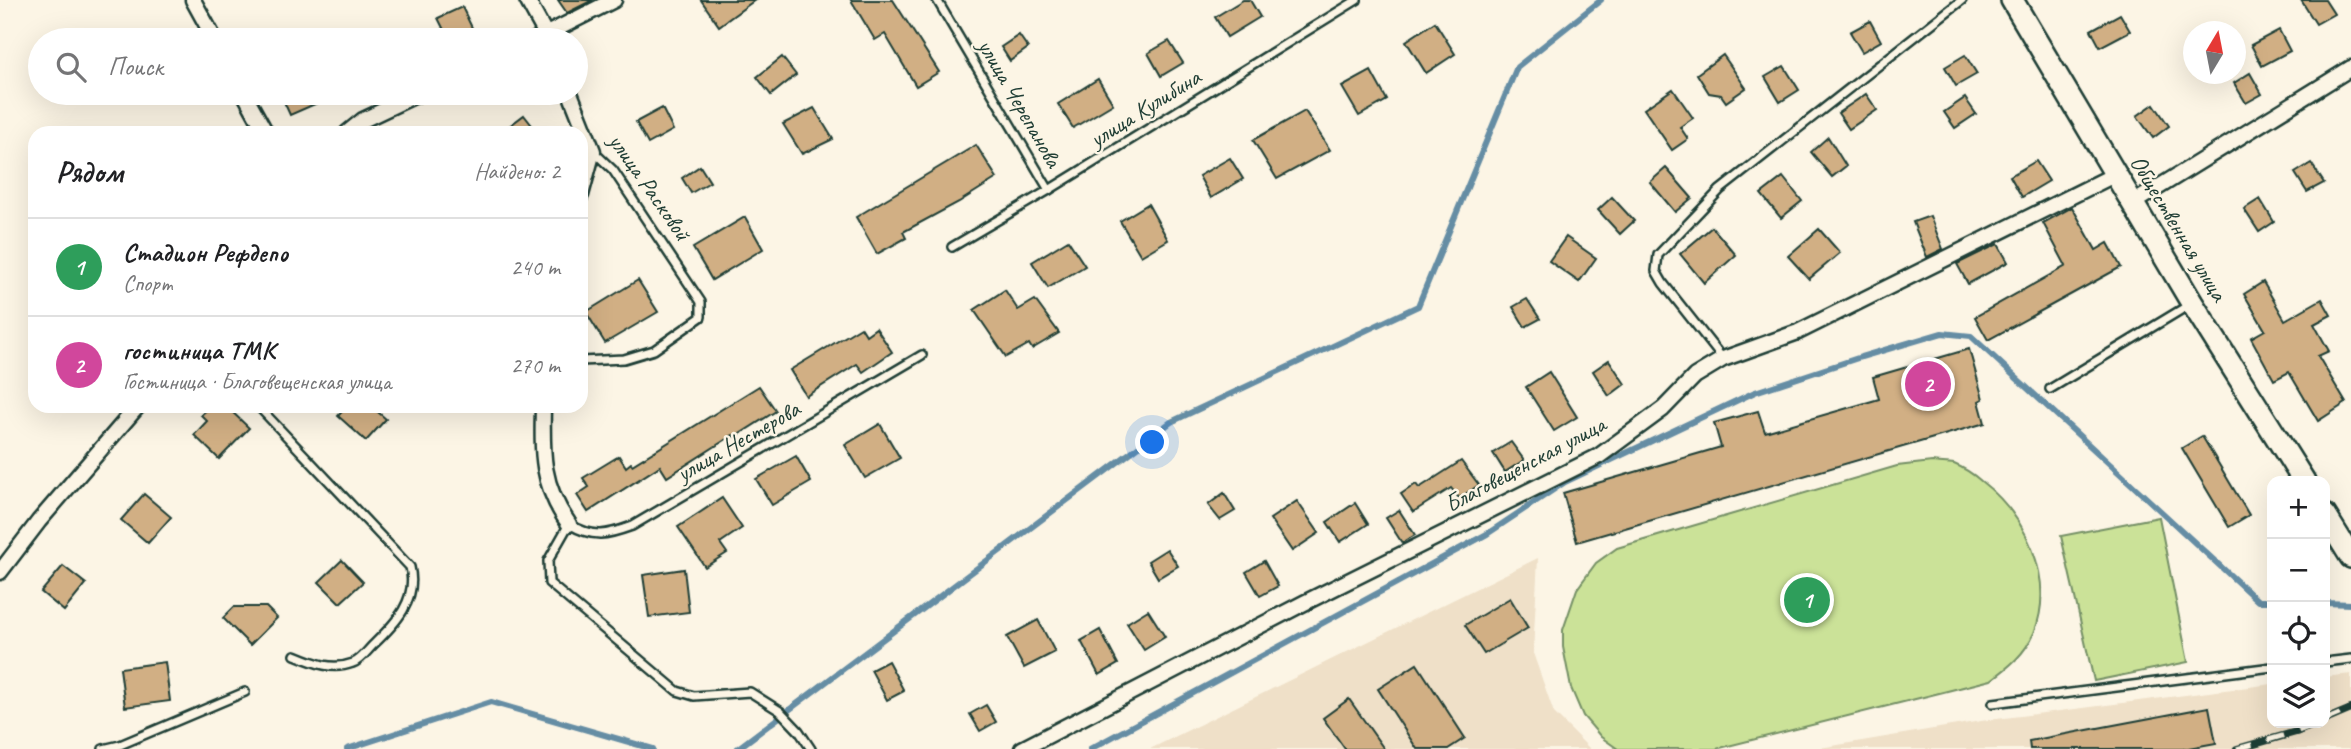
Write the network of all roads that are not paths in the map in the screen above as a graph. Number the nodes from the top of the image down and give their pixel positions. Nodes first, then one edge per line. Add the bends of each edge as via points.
1 (193, 0) edge
2 (527, 0) edge
3 (614, 0) edge
4 (937, 0) edge
5 (1357, 0) edge
6 (1962, 0) edge
7 (2012, 0) edge
8 (208, 28) edge
9 (540, 28) edge
10 (562, 28) edge
11 (2351, 68) edge
12 (251, 105) edge
13 (395, 105) edge
14 (575, 105) edge
15 (262, 126) edge
16 (356, 126) edge
17 (583, 126) edge
18 (588, 138) edge
19 (593, 151) junction
20 (588, 169) edge
21 (2116, 174) junction
22 (1049, 190) junction
23 (2133, 203) junction
24 (952, 247) dead end
25 (2192, 303) junction
26 (922, 355) dead end
27 (1723, 359) junction
28 (588, 361) edge
29 (2050, 389) dead end
30 (132, 413) edge
31 (265, 413) edge
32 (543, 413) edge
33 (2301, 476) edge
34 (2330, 523) edge
35 (569, 524) junction
36 (2351, 557) edge
37 (0, 572) edge
38 (295, 655) dead end
39 (2351, 659) edge
40 (2330, 661) edge
41 (2267, 668) edge
42 (246, 692) dead end
43 (1993, 703) dead end
44 (103, 749) edge
45 (811, 749) edge
46 (1022, 749) edge

1 - 8 street
2 - 9 street
3 - 10 street
4 - 22 lane, улица Черепанова
5 - 22 lane, улица Кулибина
6 - 27 lane via 1720,190 1658,255 1656,271 1663,283
7 - 21 main road, Общественная улица
11 - 23 street
12 - 15 street
13 - 16 street
14 - 17 street, улица Расковой
18 - 19 street, улица Расковой
19 - 20 street
19 - 28 lane, улица Расковой via 613,170 701,302 701,317 654,350 624,359
21 - 23 main road, Общественная улица
21 - 27 street, Благовещенская улица via 1798,332
22 - 24 lane, улица Кулибина
23 - 25 main road, Общественная улица
25 - 29 lane
25 - 33 main road, Общественная улица
26 - 35 lane, улица Нестерова via 632,526 608,535 584,534
27 - 46 street, Благовещенская улица via 1695,376 1663,409 1599,456
30 - 37 street
31 - 38 lane via 410,566 413,581 396,624 355,663 331,667
32 - 35 street via 547,486
34 - 36 main road
35 - 45 lane via 548,561 549,583 677,691 694,696 750,692 780,711
39 - 40 lane
41 - 43 lane
42 - 44 lane

